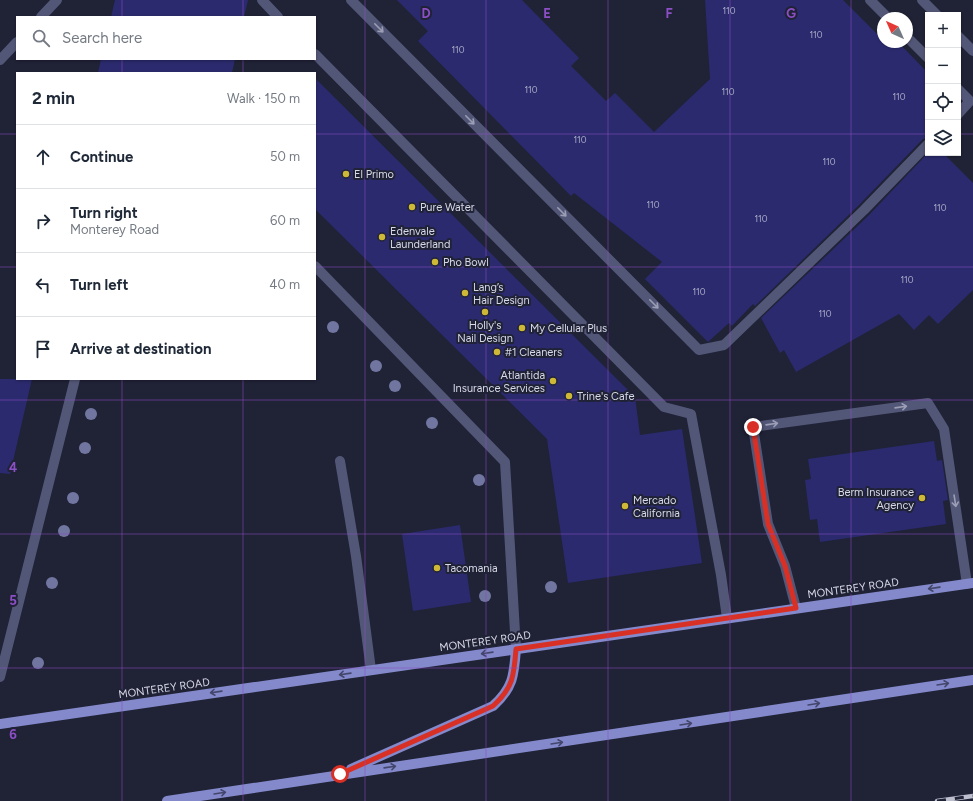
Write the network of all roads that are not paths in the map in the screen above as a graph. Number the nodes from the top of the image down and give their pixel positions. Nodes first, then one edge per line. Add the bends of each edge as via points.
1 (57, 0) edge
2 (262, 0) edge
3 (351, 0) edge
4 (870, 0) edge
5 (922, 0) edge
6 (882, 12) edge
7 (934, 12) edge
8 (42, 16) edge
9 (277, 16) edge
10 (961, 39) edge
11 (16, 43) edge
12 (913, 43) edge
13 (973, 51) edge
14 (316, 55) edge
15 (925, 55) edge
16 (0, 60) edge
17 (961, 91) edge
18 (961, 111) edge
19 (925, 147) edge
20 (316, 267) edge
21 (75, 380) edge
22 (340, 461) dead end
23 (970, 583) edge
24 (796, 608) junction
25 (727, 618) junction
26 (516, 649) junction
27 (2, 656) edge
28 (371, 670) junction
29 (0, 677) edge
30 (973, 680) edge
31 (0, 724) edge
32 (340, 774) junction
33 (167, 801) edge

1 - 8 lane
2 - 9 lane
3 -> 19 lane via 699,350 724,345 864,210
4 - 6 lane
5 - 7 lane
10 - 13 lane
11 - 16 lane
12 - 15 lane
14 - 25 lane via 664,407 691,414
17 - 18 lane via 970,101
20 - 26 lane via 505,462
21 - 27 lane
22 - 28 lane
23 -> 24 main road, MONTEREY ROAD
24 -> 23 lane via 785,566 768,524 753,427 928,403 944,428
24 - 25 main road, MONTEREY ROAD
25 - 26 main road, MONTEREY ROAD
26 -> 28 main road, MONTEREY ROAD
26 - 32 main road via 514,674 510,686 493,706
27 - 29 lane
28 -> 31 main road, MONTEREY ROAD
32 -> 30 main road
33 -> 32 main road

